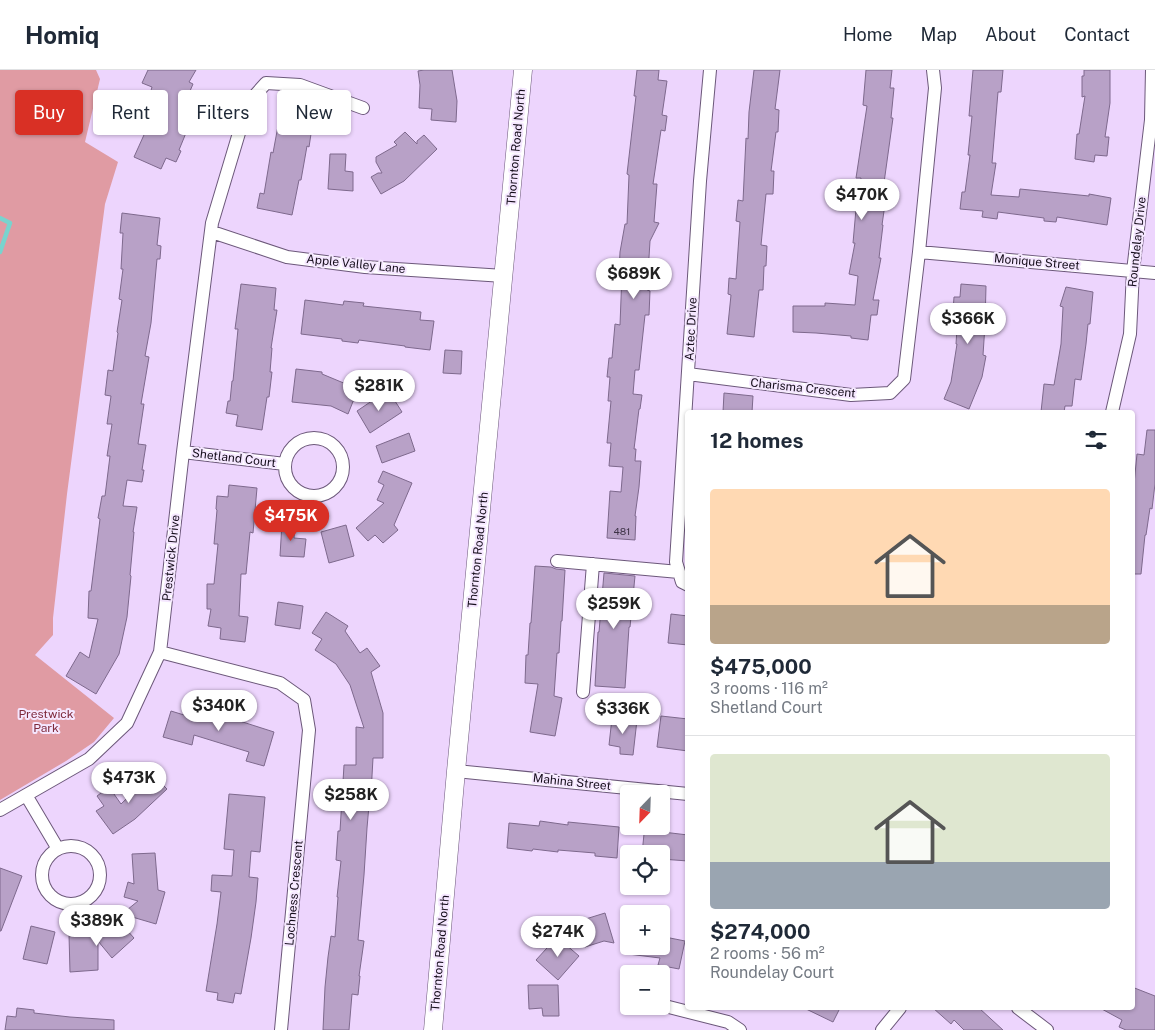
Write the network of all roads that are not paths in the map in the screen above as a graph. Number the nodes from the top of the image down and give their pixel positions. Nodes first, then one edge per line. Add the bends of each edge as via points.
1 (524, 70) edge
2 (710, 70) edge
3 (933, 70) edge
4 (1152, 70) edge
5 (363, 108) dead end
6 (212, 232) junction
7 (919, 252) junction
8 (1133, 271) junction
9 (1155, 273) edge
10 (504, 276) junction
11 (688, 374) junction
12 (686, 410) edge
13 (1112, 410) edge
14 (685, 421) edge
15 (183, 452) junction
16 (285, 464) junction
17 (557, 561) dead end
18 (593, 564) junction
19 (679, 572) junction
20 (685, 584) edge
21 (160, 652) junction
22 (583, 692) dead end
23 (456, 771) junction
24 (685, 794) edge
25 (26, 795) junction
26 (0, 810) edge
27 (58, 849) junction
28 (670, 1007) edge
29 (898, 1010) edge
30 (1021, 1010) edge
31 (281, 1030) edge
32 (433, 1030) edge
33 (740, 1030) edge
34 (882, 1030) edge
35 (1047, 1030) edge

1 - 10 main road, Thornton Road North
2 - 11 street, Aztec Drive
3 - 7 street via 935,88
4 - 8 street, Roundelay Drive via 1151,120
5 - 6 street, Prestwick Drive via 300,84 266,83 248,103
6 - 10 street, Apple Valley Lane via 287,257 365,267
6 - 15 street, Prestwick Drive
7 - 8 street, Monique Street
7 - 11 street, Charisma Crescent via 904,379 890,392 851,395
8 - 9 street, Monique Street
8 - 13 street, Roundelay Drive via 1130,334
10 - 23 main road, Thornton Road North
11 - 12 street, Aztec Drive
14 - 19 street, Aztec Drive via 676,562
15 - 16 street, Shetland Court
15 - 21 street, Prestwick Drive
16 - 16 street, Shetland Court via 290,484 297,491 313,497 328,494 343,474 341,454 321,438 301,441 287,455
17 - 18 street
18 - 19 street
18 - 22 street
19 - 20 street, Aztec Drive
21 - 25 street, Prestwick Drive via 127,723 89,759
21 - 31 street, Lochness Crescent via 280,683 304,700 309,730
23 - 24 street, Mahina Street
23 - 32 main road, Thornton Road North
25 - 26 street, Prestwick Drive
25 - 27 street
27 - 27 street via 45,864 42,874 45,885 58,900 82,902 98,886 98,863 84,849 75,846
28 - 33 street via 728,1022
29 - 34 street
30 - 35 street

